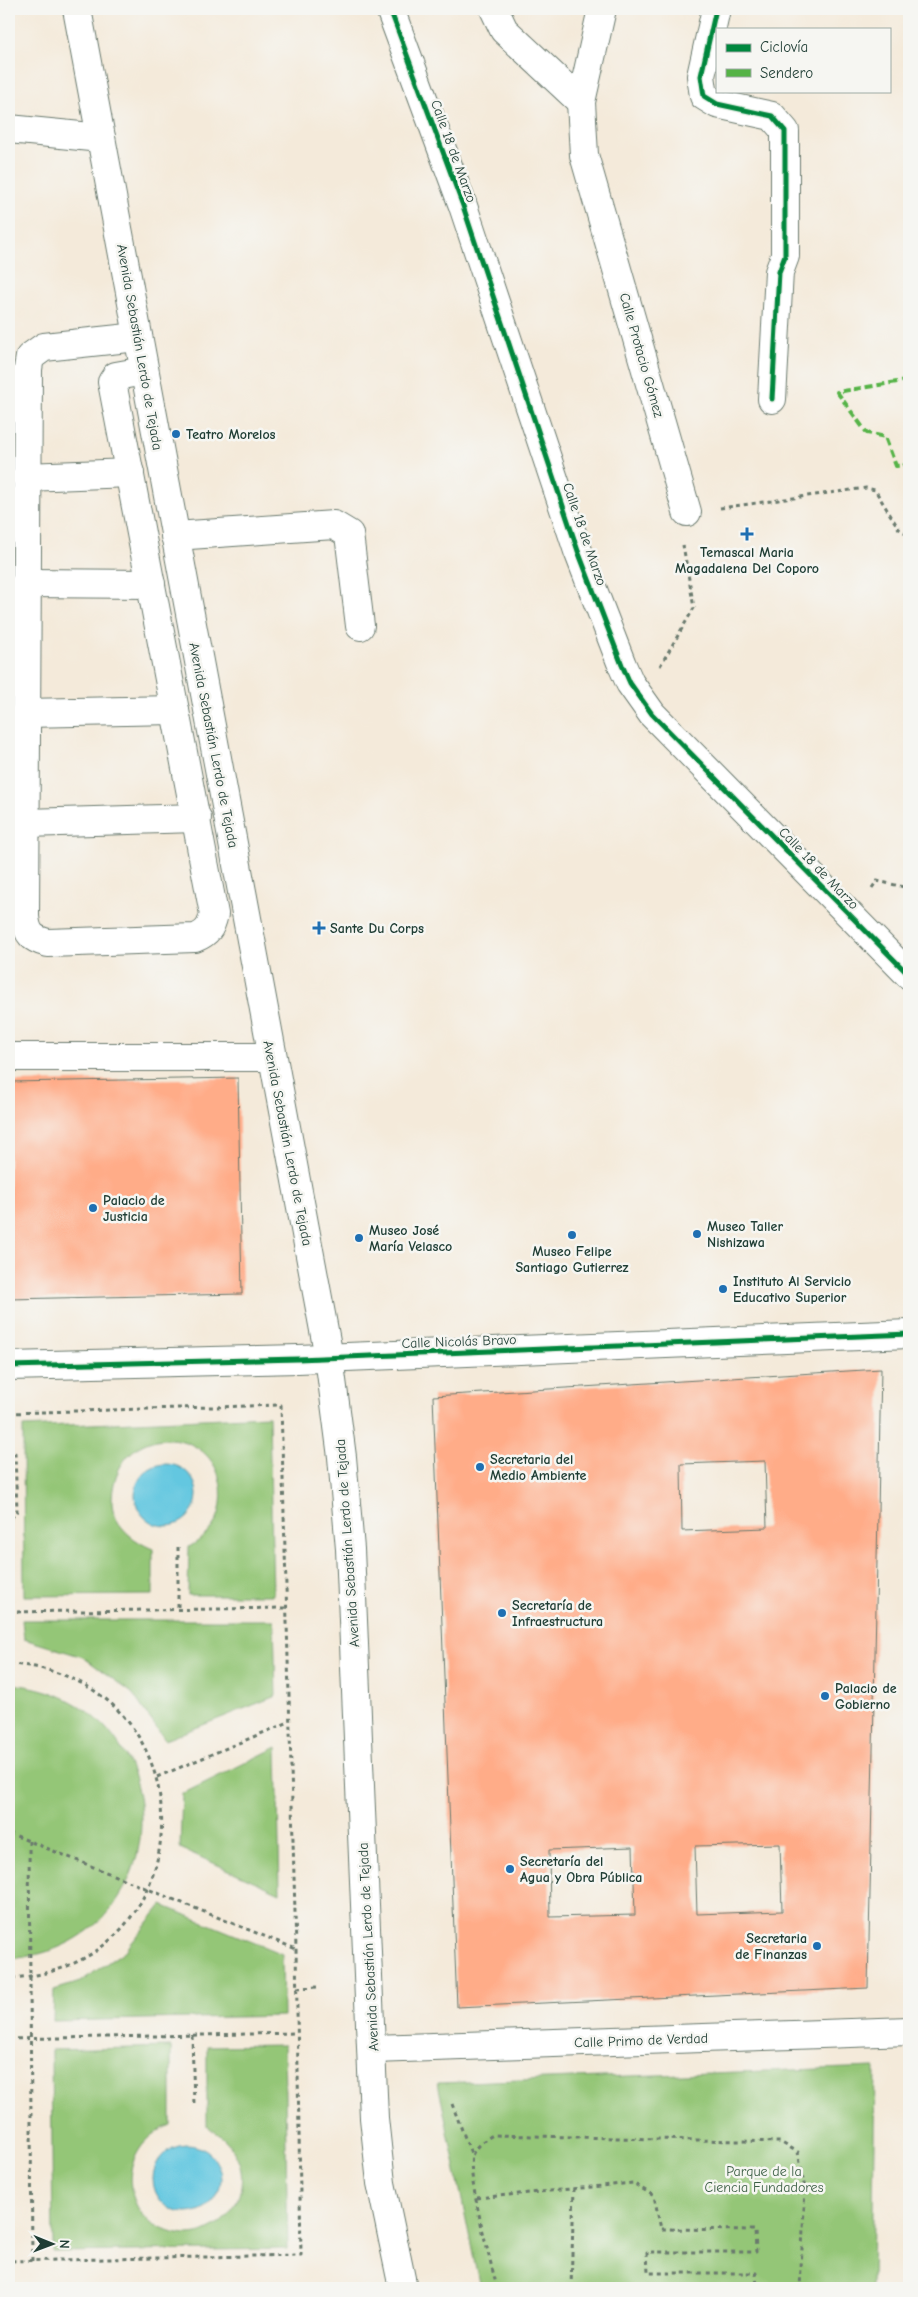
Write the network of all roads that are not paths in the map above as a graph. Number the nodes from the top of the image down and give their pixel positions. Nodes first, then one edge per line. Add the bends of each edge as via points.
1 (77, 9) edge
2 (390, 9) edge
3 (494, 9) edge
4 (602, 9) edge
5 (715, 12) edge
6 (581, 102) junction
7 (9, 129) edge
8 (101, 138) junction
9 (138, 337) junction
10 (144, 371) junction
11 (772, 399) dead end
12 (130, 472) junction
13 (26, 478) junction
14 (687, 512) road end
15 (175, 536) junction
16 (25, 583) junction
17 (151, 584) junction
18 (360, 626) dead end
19 (175, 710) junction
20 (26, 713) junction
21 (197, 818) junction
22 (26, 823) junction
23 (909, 975) edge
24 (9, 1057) edge
25 (272, 1057) junction
26 (909, 1334) edge
27 (329, 1357) junction
28 (9, 1366) edge
29 (909, 2031) edge
30 (373, 2049) junction
31 (404, 2288) edge

1 - 8 street, Avenida Sebastián Lerdo de Tejada
2 - 23 street, Calle 18 de Marzo via 463,206 578,551 622,665 652,714
3 - 6 street via 504,30
4 - 6 street, Calle Protacio Gómez
5 - 11 street via 701,76 704,96 717,104 772,116 785,131 785,256 779,272
6 - 14 street, Calle Protacio Gómez via 584,156
7 - 8 street
8 - 9 street, Avenida Sebastián Lerdo de Tejada
9 - 10 street, Avenida Sebastián Lerdo de Tejada
9 - 13 street via 44,347 30,357
10 - 12 street via 116,376 112,382
10 - 15 street, Avenida Sebastián Lerdo de Tejada
12 - 13 street
12 - 17 street
13 - 16 street
15 - 18 street via 334,525 350,534
15 - 25 street, Avenida Sebastián Lerdo de Tejada
16 - 17 street
16 - 20 street
17 - 19 street
19 - 20 street
19 - 21 street
20 - 22 street
21 - 22 street
21 - 22 street via 214,914 211,928 195,938 58,943 34,940 26,930
24 - 25 street
25 - 27 street, Avenida Sebastián Lerdo de Tejada
26 - 27 street, Calle Nicolás Bravo
27 - 28 street, Calle Nicolás Bravo
27 - 30 street, Avenida Sebastián Lerdo de Tejada via 350,1548
29 - 30 street, Calle Primo de Verdad
30 - 31 street, Avenida Sebastián Lerdo de Tejada via 374,2118 381,2183

